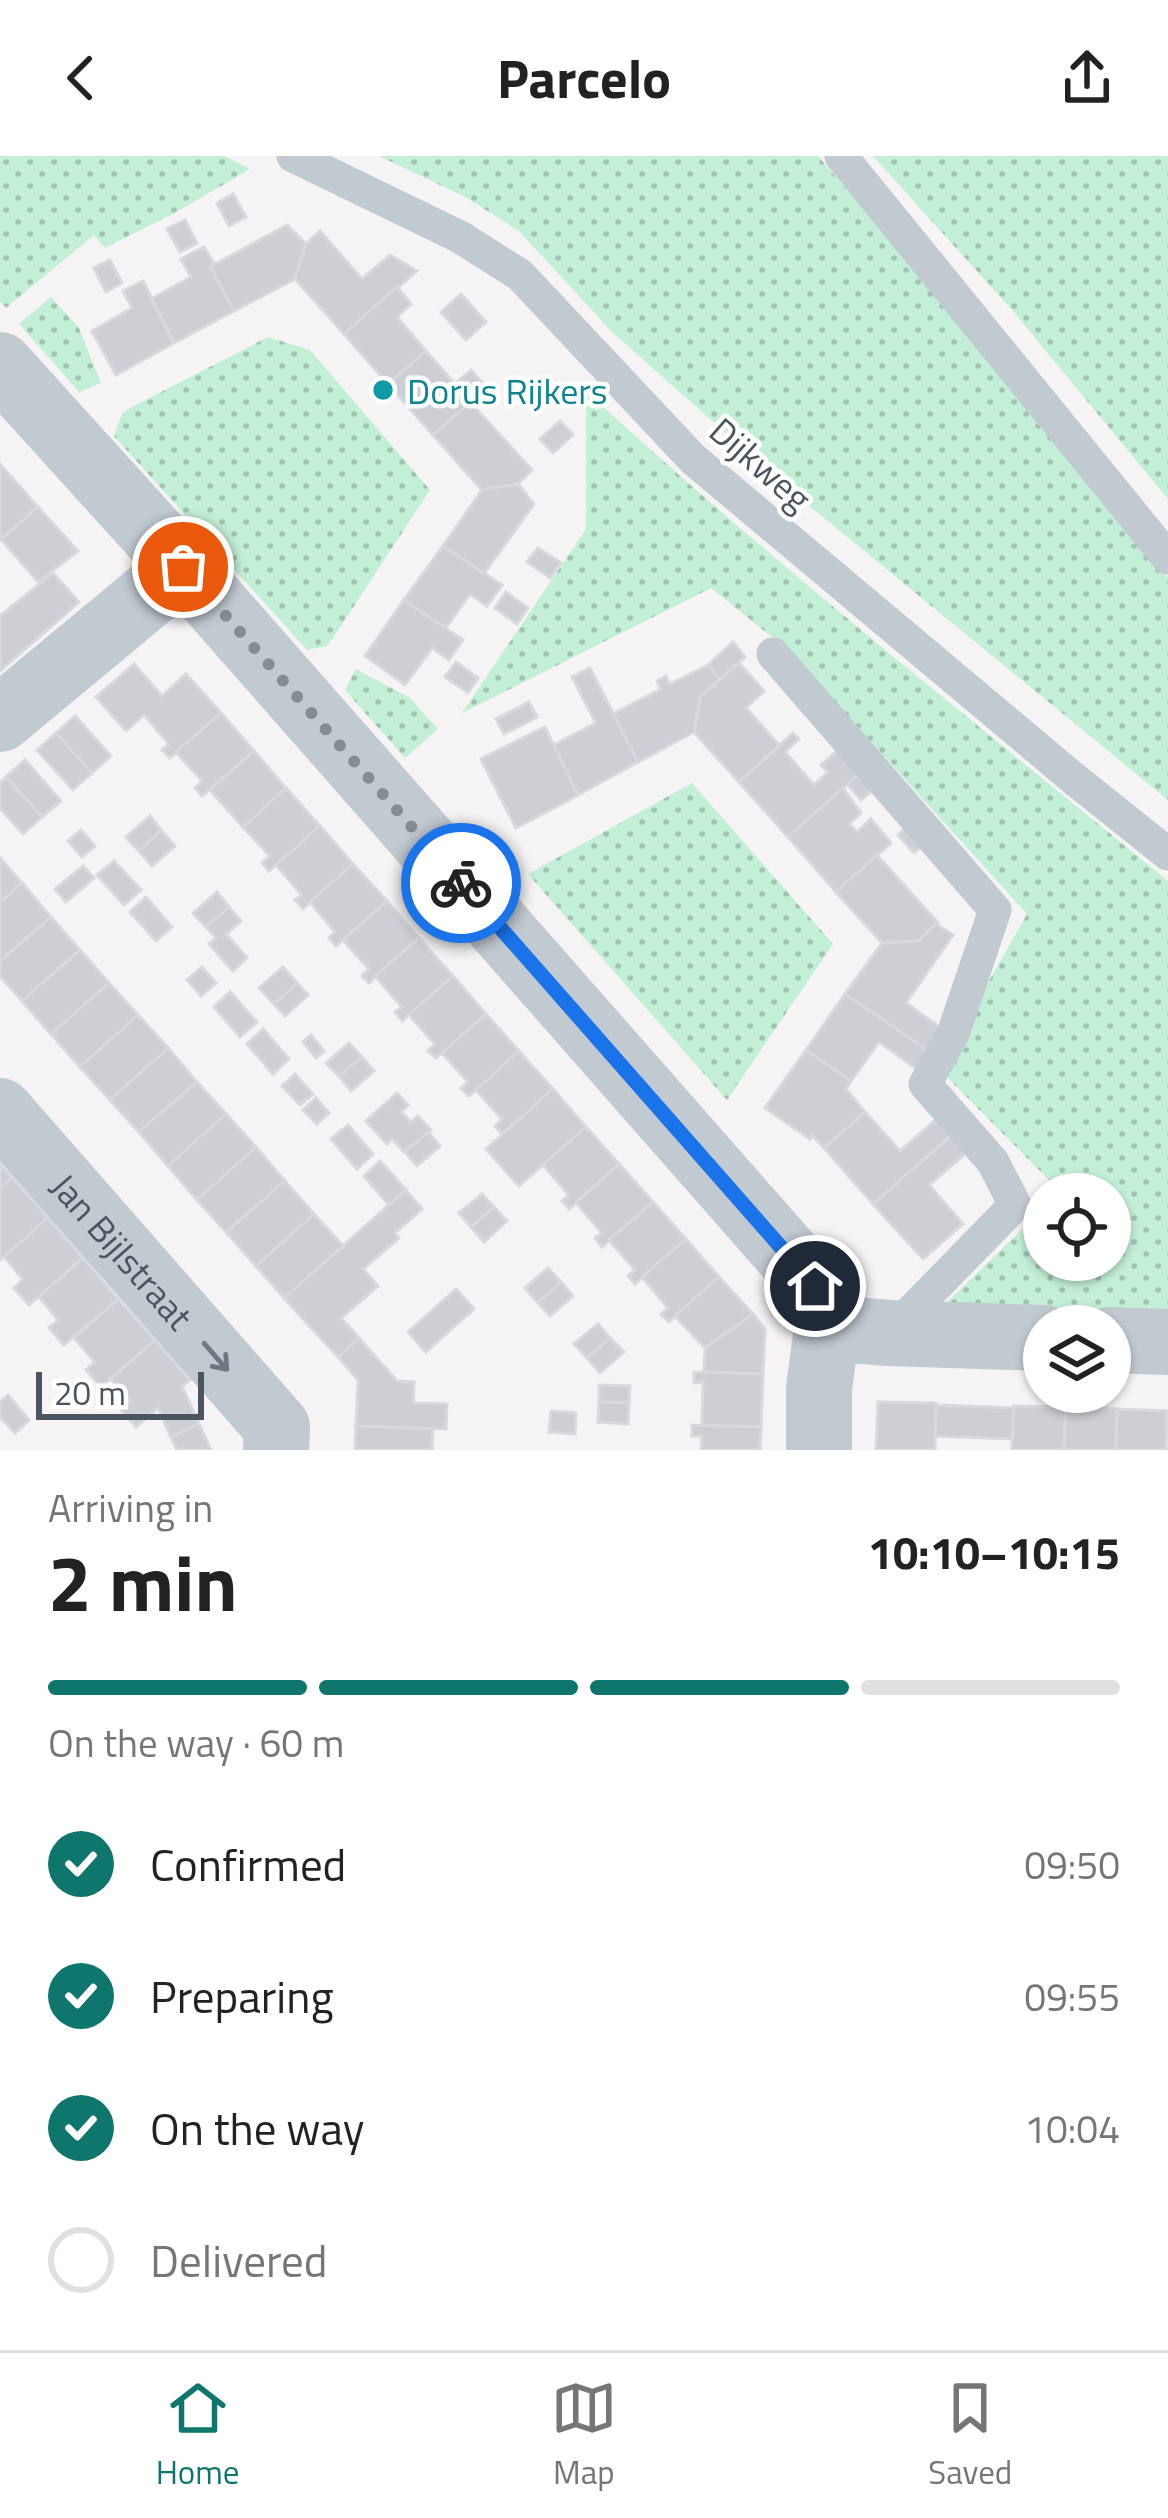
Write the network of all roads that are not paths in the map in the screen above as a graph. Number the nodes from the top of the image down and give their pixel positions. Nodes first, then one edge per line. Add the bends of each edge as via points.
1 (293, 156) edge
2 (841, 156) edge
3 (0, 365) edge
4 (1168, 558) edge
5 (183, 567) junction
6 (773, 654) dead end
7 (0, 719) edge
8 (1168, 854) edge
9 (0, 1112) edge
10 (858, 1331) junction
11 (1023, 1337) edge
12 (1131, 1341) edge
13 (1168, 1342) edge
14 (276, 1450) edge
15 (819, 1450) edge

1 - 8 lane, Dijkweg via 520,275 692,459
2 - 4 lane
3 - 5 street
5 - 7 street
5 - 10 street
6 - 10 lane via 995,910 952,1034 925,1084 994,1162 1016,1205
9 -> 14 street, Jan Bijlstraat via 278,1427
10 - 11 street
10 - 15 street via 819,1389
12 - 13 street

